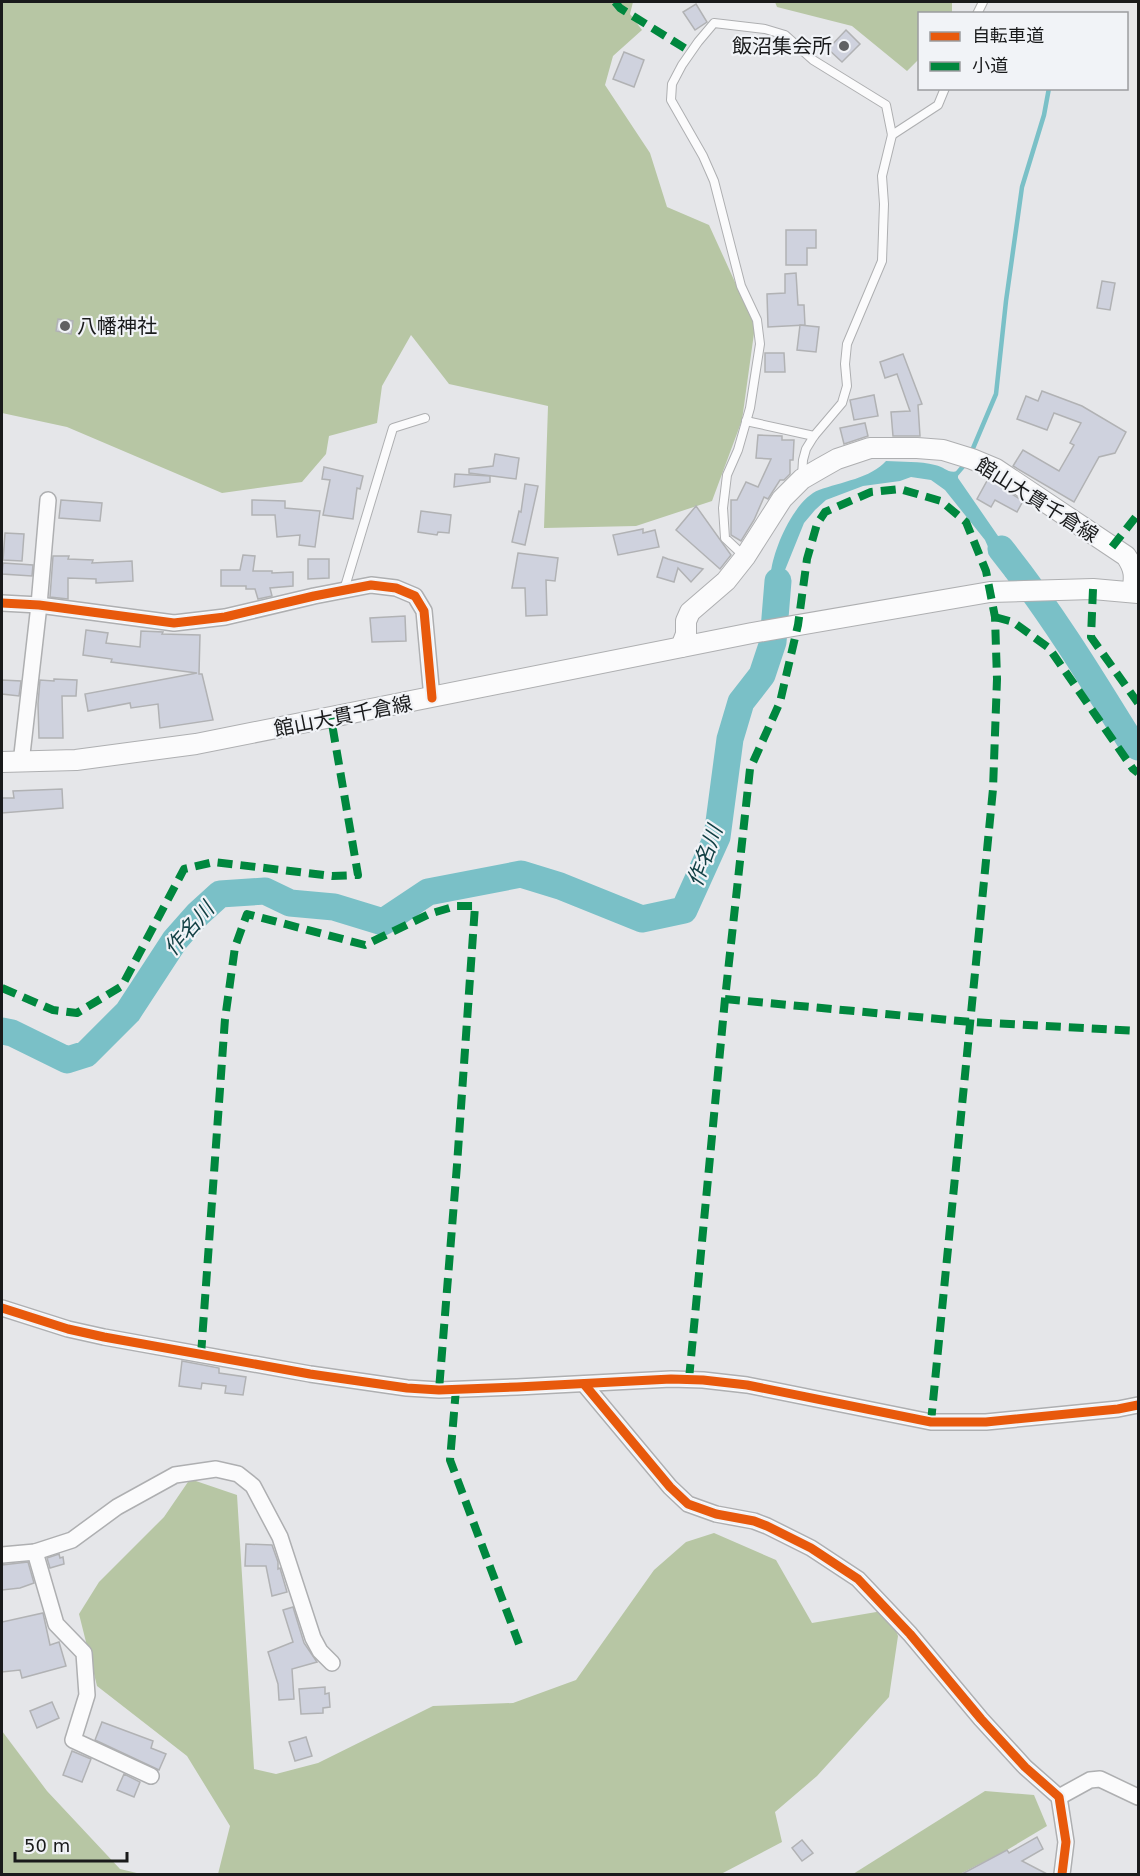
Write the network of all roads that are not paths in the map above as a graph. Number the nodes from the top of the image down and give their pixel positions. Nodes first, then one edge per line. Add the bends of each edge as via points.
1 (944, 90) edge
2 (892, 135) junction
3 (425, 418) dead end
4 (746, 421) junction
5 (814, 436) junction
6 (802, 479) junction
7 (48, 500) dead end
8 (745, 557) junction
9 (344, 590) junction
10 (1135, 593) edge
11 (2, 603) edge
12 (39, 605) junction
13 (681, 648) junction
14 (432, 698) junction
15 (11, 762) edge
16 (2, 1308) edge
17 (584, 1384) junction
18 (1138, 1405) edge
19 (35, 1552) junction
20 (2, 1555) edge
21 (332, 1663) dead end
22 (151, 1776) dead end
23 (1059, 1797) junction
24 (1138, 1797) edge
25 (1062, 1875) edge

1 - 2 lane via 938,105
2 - 4 lane via 886,105 813,60 785,35 765,29 714,24 672,84 671,100 714,181 741,286 757,320 760,344
2 - 5 lane via 882,176 882,261 847,344 847,386 842,403
3 - 9 lane via 393,428
4 - 5 lane
4 - 8 lane via 727,475 723,508 725,538
5 - 6 lane via 803,459
6 - 8 main road, 館山大貫千倉線 via 772,512
6 - 10 main road, 館山大貫千倉線 via 837,459 870,448 917,447 969,457 996,469 1125,556 1134,568
7 - 12 street
8 - 13 main road, 館山大貫千倉線 via 726,581 690,612
9 - 12 street via 225,617 174,623
9 - 14 street via 371,585 396,588 415,596 424,611
10 - 13 main road, 館山大貫千倉線 via 1093,589 990,592
11 - 12 street
12 - 15 street
13 - 14 main road, 館山大貫千倉線
14 - 15 main road, 館山大貫千倉線 via 185,746 76,760
16 - 17 street via 104,1337 380,1385 439,1390
17 - 18 street via 703,1380 747,1385 931,1422 986,1422
17 - 23 street via 688,1504 767,1526 811,1548 858,1579 1025,1767
19 - 20 street
19 - 21 street via 72,1540 117,1507 175,1475 216,1470 238,1474 253,1485 280,1537 313,1638
19 - 22 street via 56,1624 84,1653 87,1695 73,1740
23 - 24 street via 1090,1780 1100,1779
23 - 25 street via 1066,1842

